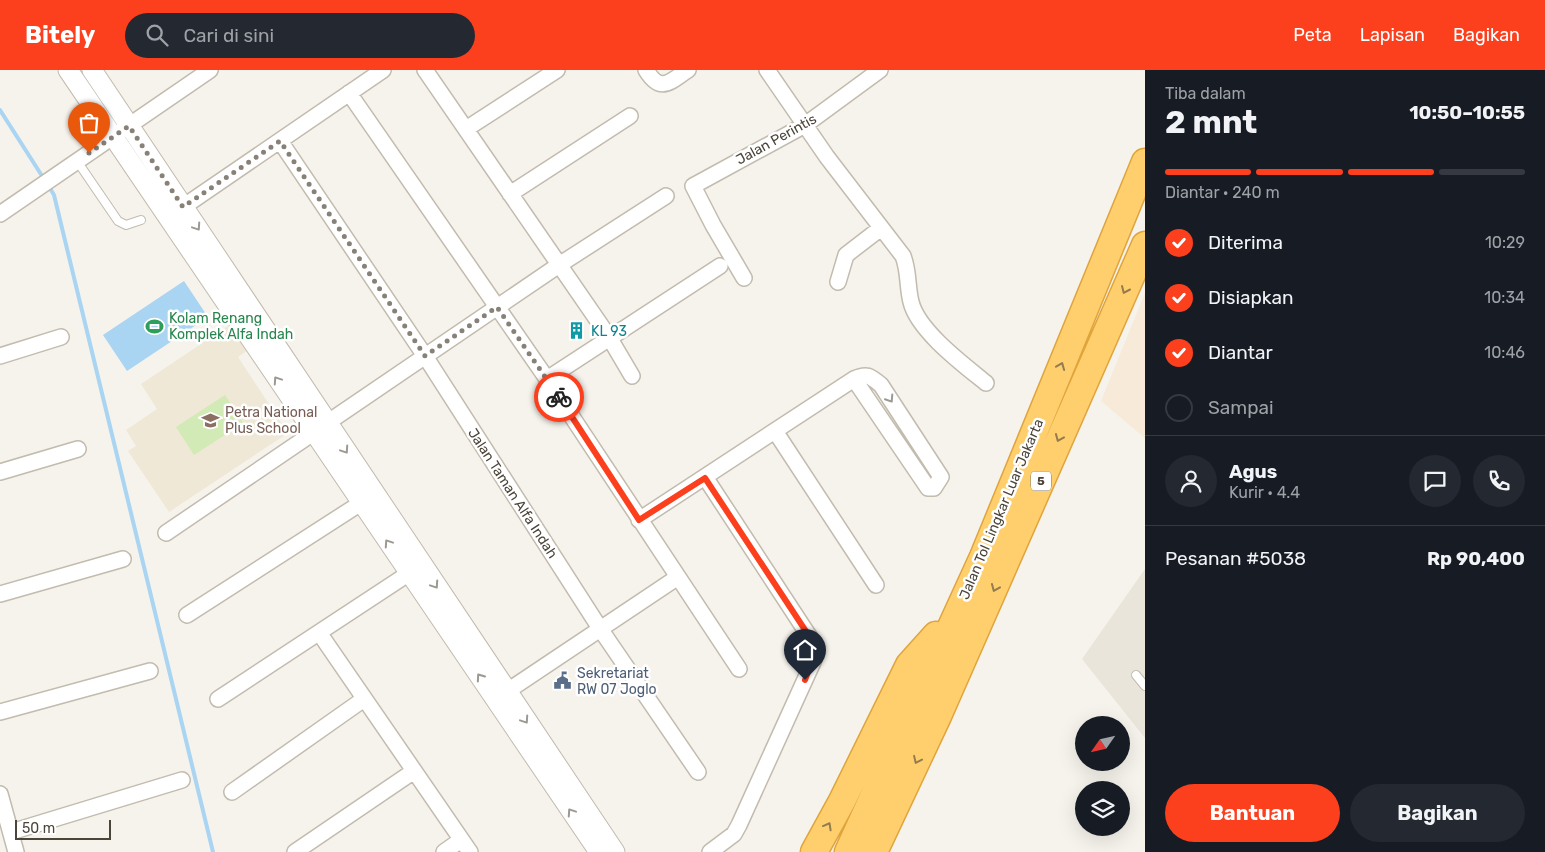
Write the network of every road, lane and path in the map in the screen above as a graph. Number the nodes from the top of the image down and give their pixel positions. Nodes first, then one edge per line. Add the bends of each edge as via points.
1 (68, 70) edge
2 (92, 70) edge
3 (210, 70) edge
4 (383, 70) edge
5 (425, 70) edge
6 (557, 70) edge
7 (646, 70) edge
8 (767, 70) edge
9 (880, 70) edge
10 (680, 72) edge
11 (349, 93) junction
12 (630, 116) dead end
13 (805, 125) junction
14 (129, 126) junction
15 (466, 129) junction
16 (112, 138) junction
17 (280, 141) junction
18 (1145, 162) edge
19 (71, 165) junction
20 (510, 194) junction
21 (666, 196) dead end
22 (183, 207) junction
23 (0, 214) edge
24 (141, 220) dead end
25 (881, 228) junction
26 (1145, 245) edge
27 (559, 265) junction
28 (720, 266) dead end
29 (744, 278) dead end
30 (838, 282) dead end
31 (497, 307) junction
32 (61, 337) dead end
33 (609, 337) junction
34 (0, 356) edge
35 (425, 356) junction
36 (632, 376) dead end
37 (546, 378) junction
38 (854, 379) junction
39 (986, 384) dead end
40 (320, 428) junction
41 (775, 431) junction
42 (78, 449) dead end
43 (0, 472) edge
44 (705, 478) junction
45 (361, 504) junction
46 (639, 520) junction
47 (166, 533) dead end
48 (983, 557) junction
49 (123, 559) dead end
50 (415, 569) junction
51 (678, 577) junction
52 (876, 585) dead end
53 (0, 594) edge
54 (187, 615) dead end
55 (601, 630) junction
56 (320, 634) junction
57 (936, 635) junction
58 (739, 668) dead end
59 (150, 670) dead end
60 (1136, 675) dead end
61 (1145, 686) edge
62 (506, 692) junction
63 (364, 698) junction
64 (218, 699) dead end
65 (0, 712) edge
66 (414, 771) junction
67 (698, 772) dead end
68 (182, 780) dead end
69 (232, 792) dead end
70 (0, 794) edge
71 (11, 832) junction
72 (466, 846) edge
73 (16, 852) edge
74 (295, 852) edge
75 (444, 852) edge
76 (598, 852) edge
77 (615, 852) edge
78 (710, 852) edge
79 (814, 852) edge
80 (835, 852) edge
81 (848, 852) edge
82 (874, 852) edge

1 - 16 street
2 - 14 street
3 - 14 street
4 - 11 street
5 - 15 street
6 - 15 street
7 - 10 street via 656,84 667,84
8 - 13 street
9 - 13 street, Jalan Perintis
11 - 17 street
11 - 31 street
12 - 20 street
13 - 25 street
13 - 29 street, Jalan Perintis via 693,186
14 - 16 street
14 - 22 street
15 - 20 street
16 - 19 street
40 -> 16 street
17 - 22 street
17 - 35 street, Jalan Taman Alfa Indah
48 -> 18 highway, Jalan Tol Lingkar Luar Jakarta / 5
19 - 23 street
19 - 24 lane via 118,221 126,225
20 - 27 street
21 - 27 street
22 -> 40 street
25 - 30 street via 846,255
25 - 39 street via 908,266 915,313 934,337
26 -> 82 highway, Jalan Tol Lingkar Luar Jakarta / 5 via 954,680
27 - 31 street
27 - 33 street
28 - 33 street
31 - 35 street
31 - 37 street
32 - 34 street
33 - 36 street
33 - 37 street
35 - 40 street
35 - 55 street, Jalan Taman Alfa Indah
37 - 46 street
38 -> 38 street via 869,375 881,385 941,477 934,488 928,488
38 - 41 street
40 - 45 street
40 - 47 street
40 -> 50 street
41 - 44 street
41 - 52 street
42 - 43 street
44 - 46 street
44 - 78 street via 816,651 814,662 739,825 734,834
50 -> 45 street
45 - 54 street
46 - 51 street
48 - 57 highway via 957,583
48 - 81 highway, Jalan Tol Lingkar Luar Jakarta / 5
49 - 53 street
50 - 56 street
50 -> 62 street
76 -> 50 street
51 - 55 street
51 - 58 street
55 - 62 street
55 - 67 street, Jalan Taman Alfa Indah
56 - 63 street
56 - 64 street
79 -> 57 highway via 909,665
57 - 80 highway via 859,807
59 - 65 street
60 - 61 lane
62 -> 77 street
63 - 66 street
63 - 69 street
66 - 72 street
66 - 74 street
68 - 71 street
70 - 71 street
71 - 73 street
72 - 75 street

